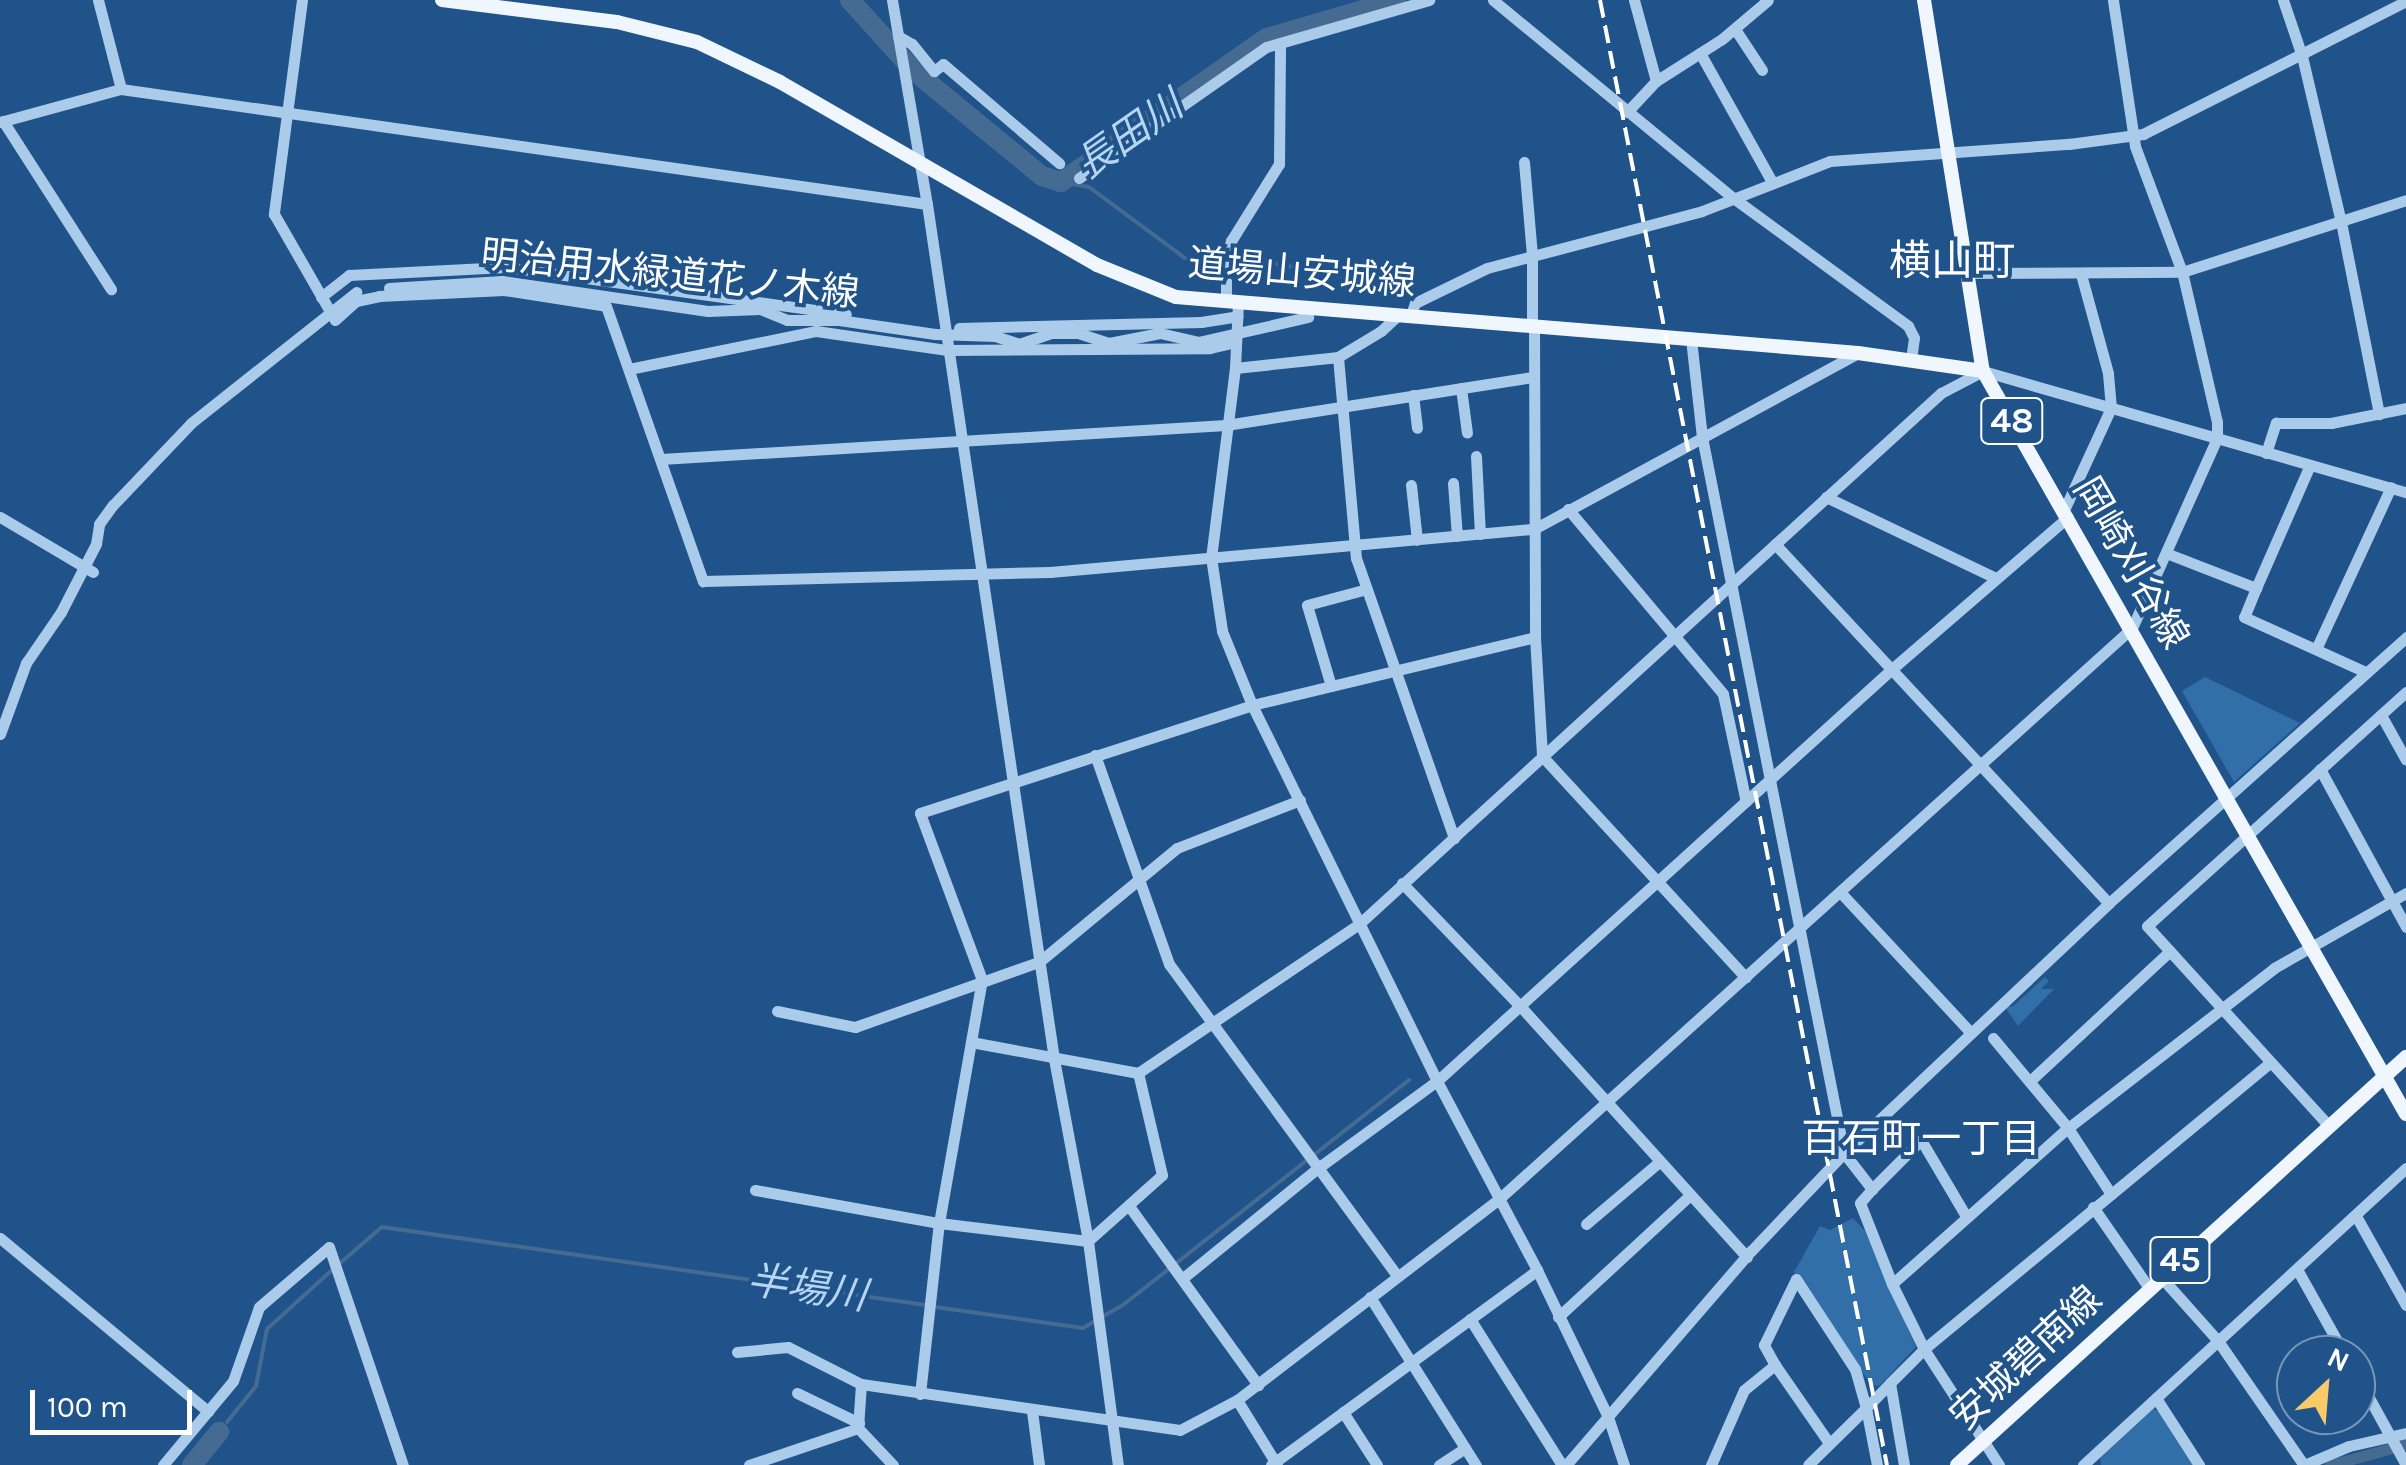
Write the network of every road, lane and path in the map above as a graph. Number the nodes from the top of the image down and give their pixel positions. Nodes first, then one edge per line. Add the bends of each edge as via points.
1 (98, 0) edge
2 (302, 0) edge
3 (442, 0) edge
4 (892, 0) edge
5 (1429, 0) edge
6 (1493, 0) edge
7 (1634, 0) edge
8 (1768, 0) edge
9 (1924, 0) edge
10 (2113, 0) edge
11 (2283, 0) edge
12 (2406, 1) edge
13 (1735, 28) junction
14 (898, 36) junction
15 (1280, 44) junction
16 (1700, 53) junction
17 (2302, 56) junction
18 (1762, 70) dead end
19 (1656, 81) junction
20 (122, 89) junction
21 (287, 111) junction
22 (1627, 112) junction
23 (2, 121) edge
24 (2133, 136) junction
25 (1948, 153) junction
26 (1524, 162) dead end
27 (921, 164) junction
28 (1059, 164) dead end
29 (1079, 178) dead end
30 (1772, 182) junction
31 (1732, 197) junction
32 (2406, 200) edge
33 (928, 204) junction
34 (2340, 222) junction
35 (1532, 256) junction
36 (2182, 272) junction
37 (1966, 273) junction
38 (2081, 274) junction
39 (111, 289) dead end
40 (321, 296) junction
41 (1234, 307) junction
42 (330, 312) junction
43 (1405, 314) junction
44 (1308, 317) dead end
45 (1533, 326) junction
46 (943, 331) junction
47 (1236, 338) junction
48 (1690, 339) junction
49 (946, 350) junction
50 (1858, 353) junction
51 (1338, 357) junction
52 (1910, 360) junction
53 (1235, 368) junction
54 (629, 369) junction
55 (1983, 371) junction
56 (1532, 377) junction
57 (1461, 388) junction
58 (1412, 395) junction
59 (1343, 406) junction
60 (2111, 408) junction
61 (2406, 408) edge
62 (2378, 414) junction
63 (1226, 425) junction
64 (1417, 428) dead end
65 (1467, 433) dead end
66 (1702, 437) junction
67 (2217, 438) junction
68 (960, 440) junction
69 (2266, 453) junction
70 (1476, 456) dead end
71 (661, 459) junction
72 (2310, 466) junction
73 (1453, 483) dead end
74 (1411, 485) dead end
75 (2392, 487) junction
76 (2406, 492) edge
77 (1826, 497) junction
78 (1568, 508) junction
79 (2066, 513) junction
80 (0, 517) edge
81 (1534, 529) junction
82 (1480, 534) junction
83 (1457, 536) junction
84 (1416, 540) junction
85 (1775, 544) junction
86 (1354, 545) junction
87 (2166, 554) junction
88 (1210, 557) junction
89 (89, 569) junction
90 (982, 575) junction
91 (1996, 578) junction
92 (1734, 581) junction
93 (2256, 588) junction
94 (1367, 590) junction
95 (2132, 628) junction
96 (1535, 637) junction
97 (1674, 637) junction
98 (2406, 637) edge
99 (2317, 648) junction
100 (1892, 668) junction
101 (1396, 672) junction
102 (2366, 672) junction
103 (1331, 686) junction
104 (2406, 692) edge
105 (1252, 704) junction
106 (2381, 715) junction
107 (0, 734) edge
108 (1095, 755) junction
109 (1542, 756) junction
110 (2406, 760) edge
111 (1982, 763) junction
112 (2320, 769) junction
113 (1772, 779) junction
114 (1012, 784) junction
115 (2226, 798) junction
116 (1300, 800) junction
117 (1746, 802) junction
118 (1454, 838) junction
119 (2247, 838) junction
120 (1138, 880) junction
121 (1658, 882) junction
122 (1402, 883) junction
123 (1840, 893) junction
124 (2406, 893) edge
125 (2392, 902) junction
126 (2109, 903) junction
127 (1359, 924) junction
128 (2406, 926) edge
129 (1801, 930) junction
130 (2310, 948) junction
131 (2170, 951) junction
132 (1039, 962) junction
133 (1746, 978) junction
134 (982, 980) junction
135 (1521, 1007) junction
136 (2222, 1010) junction
137 (778, 1011) dead end
138 (1210, 1021) junction
139 (1970, 1032) junction
140 (1994, 1038) dead end
141 (971, 1042) junction
142 (2406, 1057) edge
143 (1054, 1059) junction
144 (2270, 1063) junction
145 (1138, 1073) junction
146 (2386, 1076) junction
147 (1436, 1081) junction
148 (2030, 1081) junction
149 (1607, 1104) junction
150 (2406, 1114) edge
151 (2329, 1126) junction
152 (2068, 1128) junction
153 (1844, 1153) junction
154 (1659, 1162) junction
155 (1318, 1168) junction
156 (2406, 1168) edge
157 (1872, 1189) junction
158 (755, 1190) dead end
159 (2110, 1194) junction
160 (1689, 1196) junction
161 (1500, 1198) junction
162 (1129, 1206) junction
163 (2093, 1207) junction
164 (1966, 1216) junction
165 (2356, 1216) junction
166 (939, 1223) junction
167 (1586, 1224) dead end
168 (0, 1238) edge
169 (1088, 1242) junction
170 (1747, 1257) junction
171 (1537, 1270) junction
172 (2298, 1271) junction
173 (1396, 1276) junction
174 (2161, 1277) junction
175 (1183, 1278) junction
176 (1892, 1284) junction
177 (2149, 1288) junction
178 (1370, 1296) junction
179 (2406, 1305) edge
180 (1558, 1317) junction
181 (1470, 1319) junction
182 (2334, 1335) edge
183 (2218, 1341) junction
184 (1924, 1349) junction
185 (737, 1352) dead end
186 (1410, 1362) junction
187 (1775, 1365) junction
188 (1890, 1383) junction
189 (861, 1384) junction
190 (1258, 1385) junction
191 (797, 1393) dead end
192 (920, 1394) junction
193 (2156, 1398) junction
194 (1237, 1400) junction
195 (1866, 1408) junction
196 (2376, 1410) edge
197 (208, 1411) junction
198 (1032, 1411) junction
199 (1343, 1412) junction
200 (1608, 1417) junction
201 (1110, 1421) junction
202 (858, 1425) junction
203 (2406, 1433) edge
204 (1983, 1441) junction
205 (1829, 1443) junction
206 (2394, 1443) junction
207 (1465, 1448) junction
208 (771, 1461) edge
209 (2090, 1463) edge
210 (1275, 1464) edge
211 (164, 1465) edge
212 (403, 1465) edge
213 (749, 1465) edge
214 (893, 1465) edge
215 (1039, 1465) edge
216 (1118, 1465) edge
217 (1377, 1465) edge
218 (1439, 1465) edge
219 (1476, 1465) edge
220 (1564, 1465) edge
221 (1624, 1465) edge
222 (1711, 1465) edge
223 (1808, 1465) edge
224 (1877, 1465) edge
225 (1904, 1465) edge
226 (1957, 1465) edge
227 (1999, 1465) edge
228 (2199, 1465) edge
229 (2304, 1465) edge
230 (2406, 1465) edge

1 - 20 street
2 - 21 street
3 - 27 main road, 道場山安城線 via 618,22 697,42
4 - 14 street
5 - 15 street
6 - 22 street
7 - 19 street
8 - 13 street
9 - 25 main road, 岡崎刈谷線 / 48
10 - 24 street
11 - 17 street
12 - 17 street
13 - 16 street
13 - 18 street
14 - 27 street
14 - 28 street via 934,71 943,64
15 - 29 street via 1266,47
15 - 41 street via 1278,164 1227,257
16 - 19 street
16 - 30 street
17 - 24 street
17 - 34 street
19 - 22 street
20 - 21 street
20 - 23 street
21 - 33 street
21 - 40 street via 274,214
22 - 31 street
23 - 39 street
24 - 25 street
24 - 36 street
25 - 30 street via 1830,161
25 - 37 main road, 岡崎刈谷線 / 48
26 - 35 street
27 - 33 street
27 - 41 main road, 道場山安城線 via 1148,289
30 - 31 street
31 - 35 street via 1636,231
31 - 52 street via 1908,326 1914,338
32 - 34 street
33 - 46 street
34 - 36 street
34 - 62 street
35 - 43 street via 1467,276
35 - 45 street
36 - 38 street
36 - 67 street
37 - 38 street
37 - 55 main road, 岡崎刈谷線 / 48
38 - 60 street
40 - 42 street
40 - 46 street via 349,276 506,267
41 - 43 main road, 道場山安城線
41 - 46 street via 1201,322
41 - 47 street
42 - 46 street, 明治用水緑道花ノ木線 via 364,290 502,281 708,311 760,309 787,320
42 - 54 street via 335,320 364,298 504,290 599,303 606,306
42 - 89 street, 明治用水緑道花ノ木線 via 191,423 112,505 99,524
43 - 45 main road, 道場山安城線
43 - 51 street
44 - 47 street, 明治用水緑道花ノ木線
45 - 48 main road, 道場山安城線
45 - 56 street
46 - 47 street, 明治用水緑道花ノ木線 via 1020,344 1078,332 1110,343 1151,332 1186,342
46 - 49 street
47 - 49 street via 1210,348
47 - 53 street
48 - 50 main road, 道場山安城線
48 - 66 street
49 - 54 street via 816,332
49 - 68 street
50 - 52 main road, 道場山安城線
50 - 66 street
51 - 53 street
51 - 59 street
52 - 55 main road, 道場山安城線
53 - 63 street
54 - 71 street
55 - 60 street
55 - 77 street via 1942,393
55 - 79 main road, 岡崎刈谷線 / 48
56 - 57 street
56 - 81 street
57 - 58 street
57 - 65 street
58 - 59 street
58 - 64 street
59 - 63 street
59 - 86 street
60 - 67 street
60 - 79 street
61 - 62 street
62 - 69 street via 2331,423 2276,422
63 - 68 street
63 - 88 street
66 - 78 street
66 - 92 street
67 - 69 street
67 - 87 street
68 - 71 street
68 - 90 street
69 - 72 street
70 - 82 street
71 - 90 street via 703,581
72 - 75 street
72 - 93 street
73 - 83 street
74 - 84 street
75 - 76 street
75 - 99 street
77 - 85 street
77 - 91 street
78 - 81 street
78 - 97 street
79 - 91 street
79 - 95 main road, 岡崎刈谷線 / 48
80 - 89 street
81 - 82 street
81 - 96 street
82 - 83 street
83 - 84 street
84 - 86 street
85 - 92 street
85 - 100 street
86 - 88 street
86 - 94 street
87 - 93 street
87 - 95 street
88 - 90 street
88 - 105 street via 1222,631
89 - 107 street, 明治用水緑道花ノ木線 via 26,662
90 - 114 street
91 - 100 street
92 - 97 street
92 - 113 street
93 - 99 street via 2244,617
94 - 101 street
94 - 103 street via 1307,605
95 - 111 street
95 - 115 main road, 岡崎刈谷線 / 48
96 - 101 street
96 - 109 street
97 - 109 street
97 - 117 street via 1723,694
98 - 102 street
99 - 102 street
100 - 111 street
100 - 113 street
101 - 103 street
101 - 118 street
102 - 115 street
103 - 105 street
104 - 106 street
105 - 108 street
105 - 116 street
106 - 110 street
106 - 112 street
108 - 114 street
108 - 120 street
109 - 118 street
109 - 121 street
111 - 123 street
111 - 126 street
112 - 119 street
112 - 125 street
113 - 117 street
113 - 129 street
114 - 132 street
114 - 134 street via 920,812
115 - 119 main road, 岡崎刈谷線 / 48
115 - 126 street
116 - 120 street via 1177,848
116 - 127 street
117 - 121 street
118 - 122 street
119 - 130 main road, 岡崎刈谷線 / 48
119 - 131 street via 2148,926
120 - 132 street
120 - 138 street via 1169,964
121 - 133 street
121 - 135 street
122 - 127 street
122 - 135 street
123 - 129 street
123 - 139 street
124 - 125 street
125 - 128 street
125 - 130 street
126 - 139 street
127 - 138 street
127 - 147 street
129 - 133 street
129 - 153 street
130 - 136 street
130 - 146 main road, 岡崎刈谷線 / 48
131 - 136 street
131 - 148 street
132 - 134 street
132 - 143 street
133 - 149 street
134 - 137 street via 856,1027
134 - 141 street
135 - 147 street
135 - 149 street
136 - 144 street
136 - 152 street
138 - 145 street
138 - 155 street
139 - 153 street
140 - 148 street
141 - 143 street
141 - 166 street
142 - 146 main road, 安城碧南線 / 45
143 - 145 street
143 - 169 street
144 - 151 street
144 - 159 street
145 - 162 street via 1162,1175
146 - 150 main road, 岡崎刈谷線 / 48
146 - 151 main road, 安城碧南線 / 45
147 - 155 street
147 - 161 street
148 - 152 street
149 - 154 street
149 - 161 street
151 - 174 main road, 安城碧南線 / 45
152 - 159 street
152 - 164 street
153 - 157 street
153 - 170 street
154 - 160 street
154 - 167 street
155 - 173 street
155 - 175 street
156 - 165 street
157 - 164 street via 1921,1140
157 - 176 street via 1860,1203
158 - 166 street
159 - 163 street
160 - 170 street
160 - 180 street
161 - 171 street
161 - 173 street
162 - 169 street
162 - 175 street
163 - 177 street
163 - 184 street
164 - 176 street
165 - 172 street
165 - 179 street
166 - 169 street
166 - 192 street
168 - 197 street
169 - 201 street
170 - 200 street
171 - 180 street
171 - 181 street
172 - 182 street
172 - 183 street
173 - 178 street
174 - 177 main road, 安城碧南線 / 45
174 - 183 street
175 - 190 street
176 - 184 street
177 - 204 main road, 安城碧南線 / 45
178 - 186 street
178 - 190 street
180 - 200 street
181 - 186 street
181 - 220 street
183 - 193 street
183 - 229 street
184 - 188 street
184 - 204 street
185 - 189 street via 788,1347
186 - 199 street
186 - 207 street
187 - 195 street via 1764,1346 1796,1279 1855,1369
187 - 205 street
187 - 222 street via 1744,1390
188 - 195 street
188 - 225 street
189 - 192 street
189 - 202 street
190 - 194 street
191 - 202 street
192 - 198 street
193 - 209 street
193 - 228 street
194 - 201 street via 1180,1430
194 - 210 street
195 - 205 street
195 - 224 street
196 - 206 street
197 - 211 street
197 - 212 street via 234,1380 260,1306 329,1247
198 - 201 street
198 - 215 street
199 - 210 street
199 - 217 street
200 - 220 street
200 - 221 street
201 - 216 street
202 - 208 street
202 - 214 street
203 - 206 street
204 - 226 main road, 安城碧南線 / 45
204 - 227 street
205 - 223 street
206 - 229 street via 2349,1446
206 - 230 street
207 - 218 street
207 - 219 street
208 - 213 street

